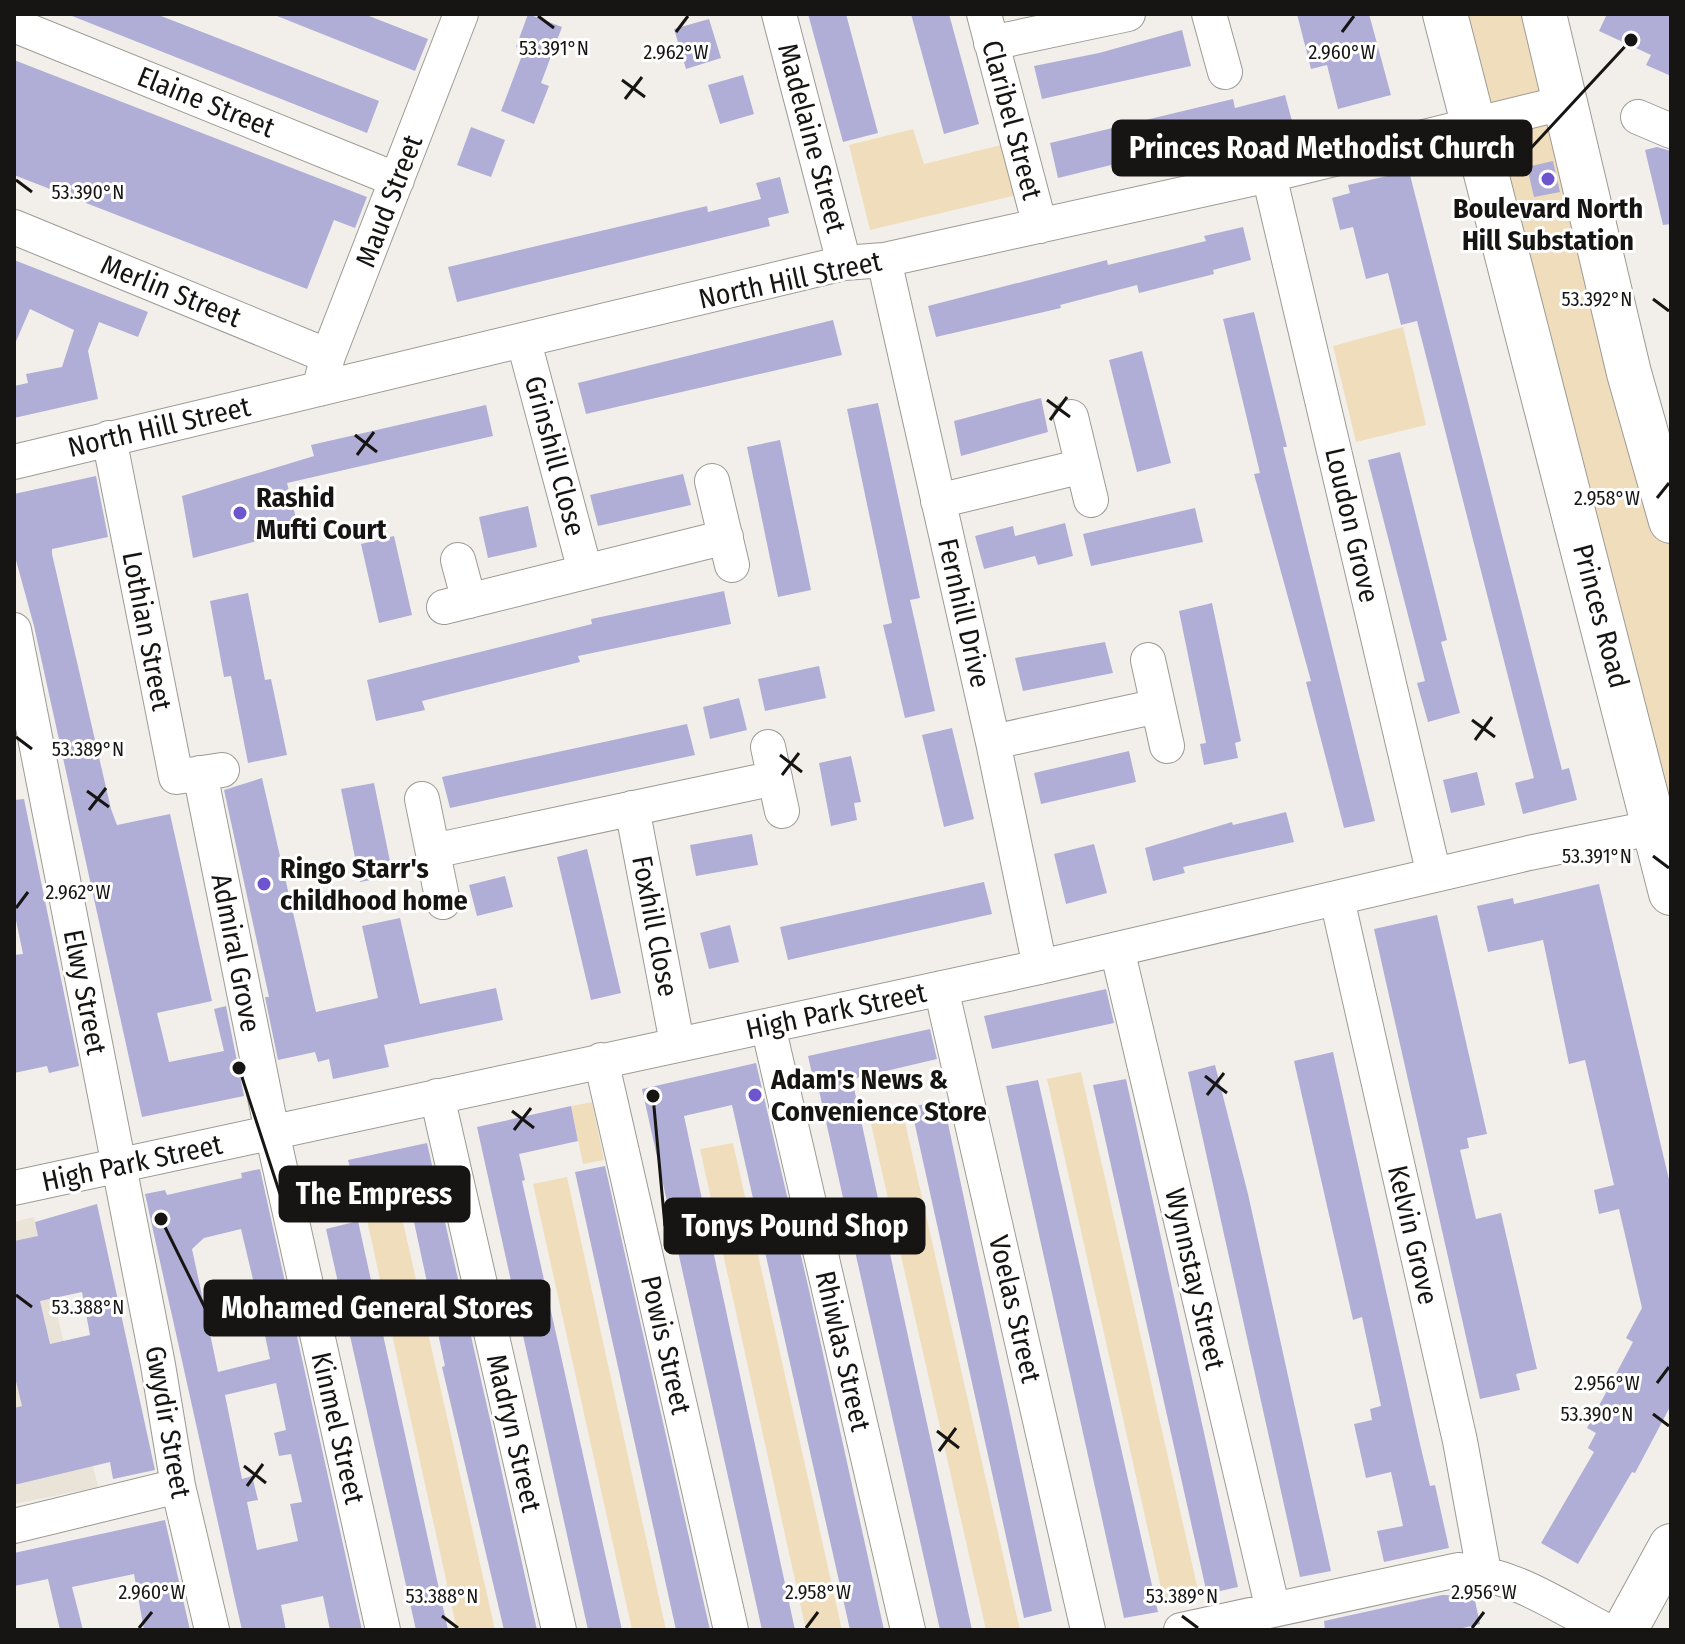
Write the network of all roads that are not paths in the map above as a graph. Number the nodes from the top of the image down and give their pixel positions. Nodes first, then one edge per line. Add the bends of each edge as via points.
1 (779, 14) edge
2 (1128, 14) edge
3 (1209, 14) edge
4 (1445, 14) edge
5 (1544, 14) edge
6 (450, 17) edge
7 (14, 25) edge
8 (988, 29) edge
9 (1225, 72) dead end
10 (1567, 102) junction
11 (1638, 117) dead end
12 (1472, 124) junction
13 (1671, 131) edge
14 (1269, 175) junction
15 (397, 180) junction
16 (1040, 226) junction
17 (14, 227) edge
18 (884, 260) junction
19 (844, 263) junction
20 (524, 342) junction
21 (328, 356) junction
22 (319, 389) junction
23 (1071, 417) dead end
24 (109, 438) junction
25 (14, 462) edge
26 (1083, 466) junction
27 (712, 481) dead end
28 (1091, 500) dead end
29 (938, 501) junction
30 (1671, 521) edge
31 (458, 560) dead end
32 (585, 571) junction
33 (14, 630) edge
34 (1148, 660) dead end
35 (1158, 706) junction
36 (993, 742) junction
37 (1167, 746) dead end
38 (212, 772) joint
39 (422, 799) dead end
40 (632, 808) junction
41 (782, 811) dead end
42 (1656, 827) junction
43 (433, 851) junction
44 (1434, 875) junction
45 (1671, 893) edge
46 (1337, 899) junction
47 (443, 902) dead end
48 (1117, 949) junction
49 (1040, 967) junction
50 (941, 988) junction
51 (768, 1026) junction
52 (677, 1043) junction
53 (601, 1060) junction
54 (437, 1096) junction
55 (272, 1132) junction
56 (119, 1165) junction
57 (14, 1188) edge
58 (178, 1486) junction
59 (14, 1526) edge
60 (1671, 1546) edge
61 (1484, 1572) junction
62 (1273, 1610) junction
63 (212, 1630) edge
64 (383, 1630) edge
65 (559, 1630) edge
66 (731, 1630) edge
67 (908, 1630) edge
68 (1088, 1630) edge
69 (1181, 1630) edge
70 (1605, 1630) edge
71 (1625, 1630) edge

1 - 19 street, Madelaine Street
2 - 8 street
3 - 9 street
4 - 12 main road, Princes Road
5 - 10 main road
6 - 15 street, Maud Street
7 - 15 street, Elaine Street
8 - 16 street, Claribel Street
10 - 12 street, North Hill Street
10 - 30 main road via 1629,373
11 - 13 street
12 - 14 street, North Hill Street
12 - 42 main road, Princes Road
14 - 16 street, North Hill Street
14 - 44 street, Loudon Grove
15 - 21 street, Maud Street
16 - 18 street, North Hill Street
17 - 21 street, Merlin Street
18 - 19 street, North Hill Street
18 - 29 street, Fernhill Drive
19 - 20 street, North Hill Street
20 - 22 street, North Hill Street
20 - 32 street, Grinshill Close
21 - 22 street, Maud Street
22 - 24 street, North Hill Street
23 - 26 street
24 - 25 street, North Hill Street
24 - 38 street, Lothian Street via 176,777
26 - 28 street
26 - 29 street
27 - 32 street, Grinshill Close via 729,551
29 - 36 street, Fernhill Drive
31 - 32 street, Grinshill Close via 456,604
33 - 56 street, Elwy Street
34 - 35 street
35 - 36 street
35 - 37 street
36 - 49 street, Fernhill Drive
38 - 55 street, Admiral Grove
39 - 43 street
40 - 41 street via 771,762
40 - 43 street
40 - 52 street, Foxhill Close
42 - 44 street, High Park Street
42 - 45 main road, Princes Road
43 - 47 street
44 - 46 street, High Park Street
46 - 48 street, High Park Street
46 - 61 street, Kelvin Grove via 1460,1441
48 - 49 street, High Park Street
48 - 62 street, Wynnstay Street
49 - 50 street, High Park Street
50 - 51 street, High Park Street
50 - 68 street, Voelas Street
51 - 52 street, High Park Street
51 - 67 street, Rhiwlas Street
52 - 53 street, High Park Street
53 - 54 street, High Park Street
53 - 66 street, Powis Street
54 - 55 street, High Park Street
54 - 65 street, Madryn Street
55 - 56 street, High Park Street
55 - 64 street, Kinmel Street
56 - 57 street, High Park Street
56 - 58 street, Gwydir Street
58 - 59 street
58 - 63 street, Gwydir Street
60 - 71 main road
61 - 62 street via 1458,1570
61 - 70 street via 1516,1582
62 - 69 street

